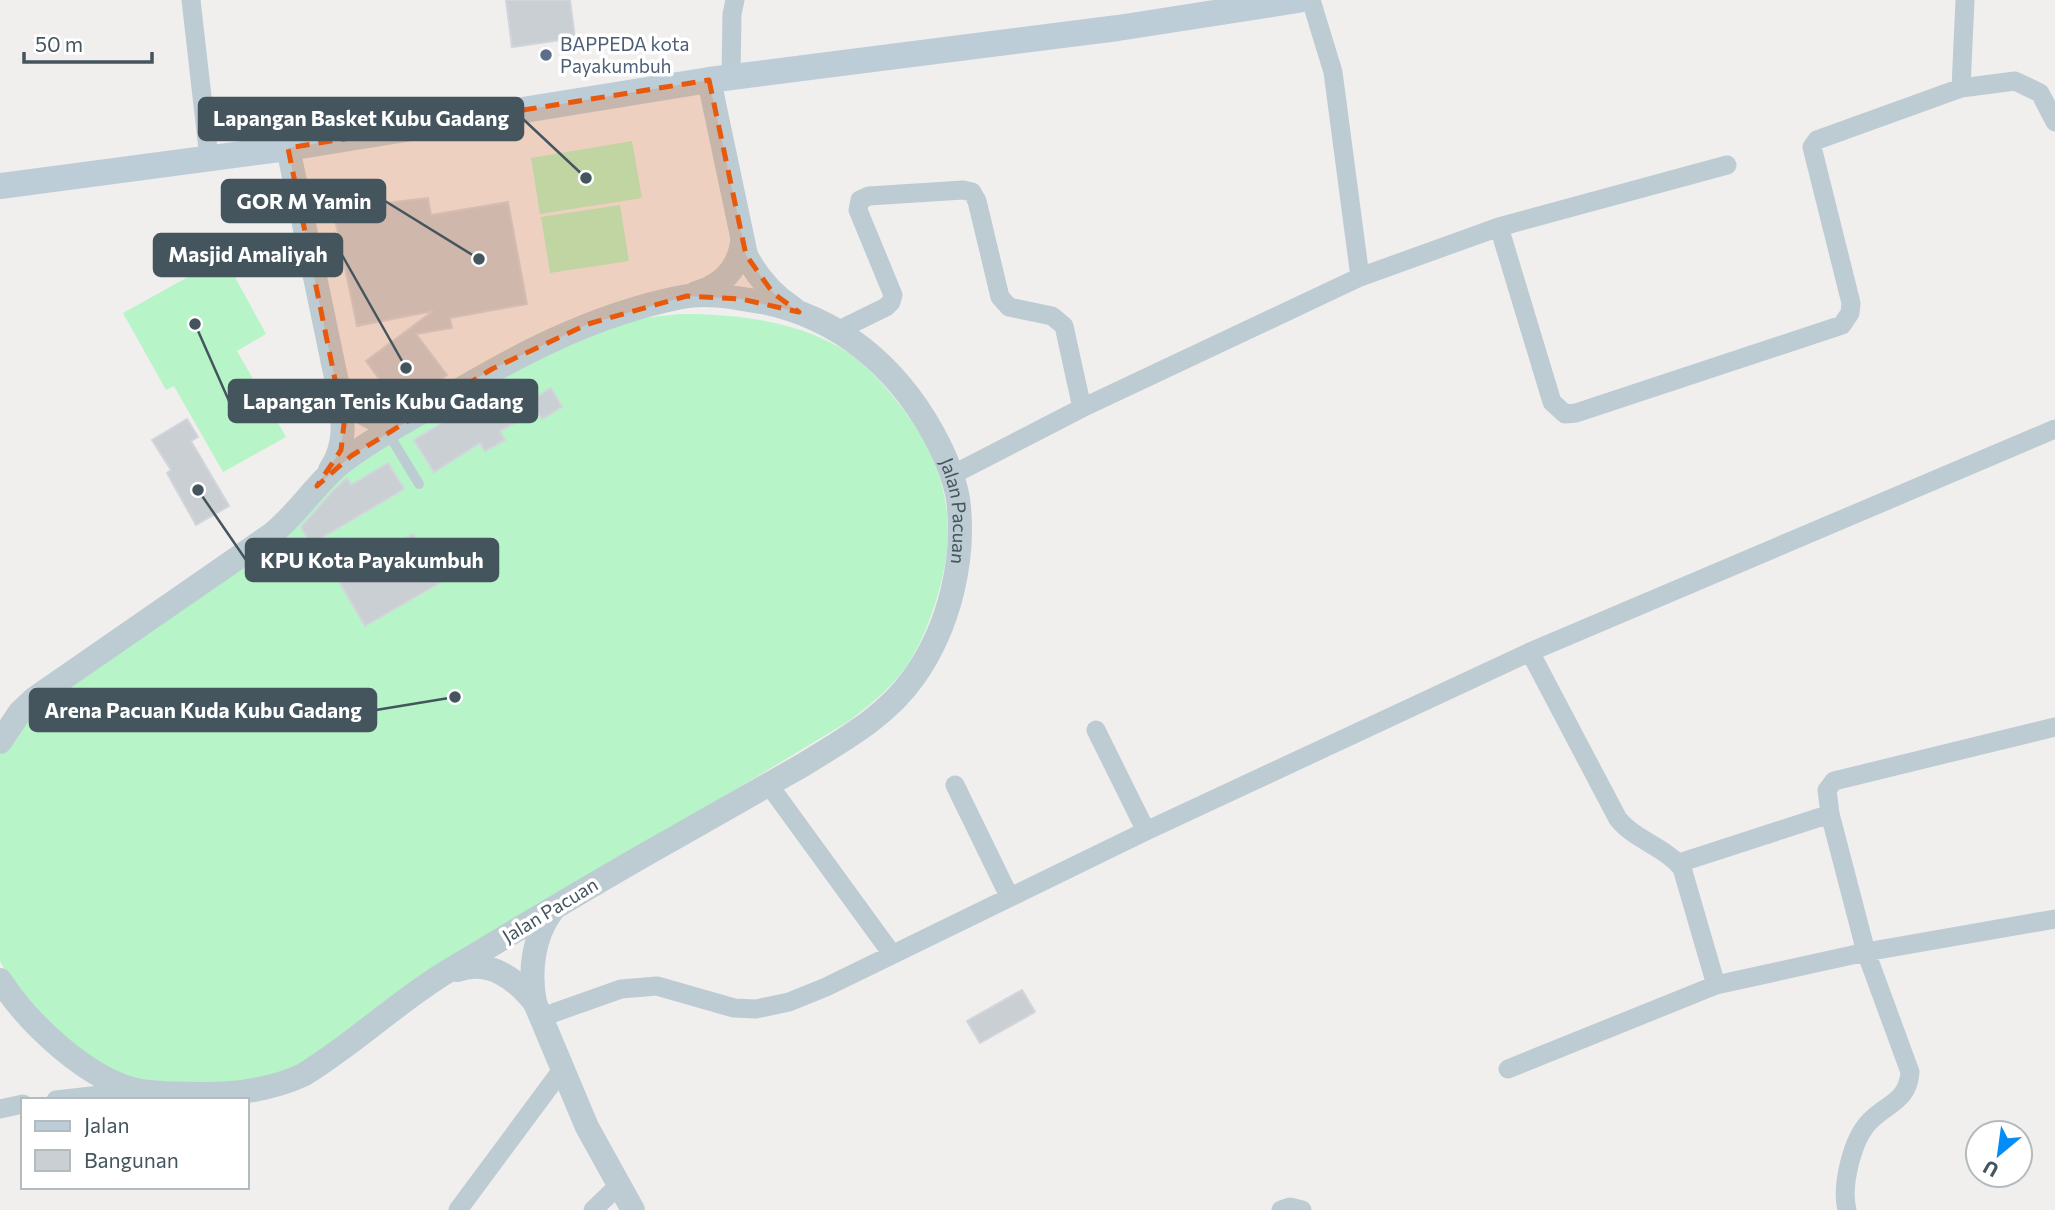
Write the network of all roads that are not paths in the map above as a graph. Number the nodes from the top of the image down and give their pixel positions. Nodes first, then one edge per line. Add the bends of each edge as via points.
1 (191, 0) edge
2 (735, 0) edge
3 (1298, 0) edge
4 (1311, 0) edge
5 (1965, 0) edge
6 (720, 78) junction
7 (1961, 88) junction
8 (2055, 122) edge
9 (288, 148) junction
10 (209, 158) junction
11 (1727, 165) dead end
12 (0, 186) edge
13 (1500, 227) junction
14 (741, 243) junction
15 (1360, 276) junction
16 (687, 296) junction
17 (799, 312) junction
18 (839, 330) junction
19 (338, 387) junction
20 (1082, 408) junction
21 (398, 426) junction
22 (2055, 429) edge
23 (952, 475) junction
24 (419, 484) dead end
25 (317, 486) junction
26 (1530, 652) junction
27 (2055, 726) edge
28 (1096, 730) dead end
29 (0, 742) edge
30 (769, 785) junction
31 (956, 785) dead end
32 (1830, 814) junction
33 (1146, 831) junction
34 (1679, 863) junction
35 (1009, 896) junction
36 (554, 909) junction
37 (2055, 919) edge
38 (1866, 952) junction
39 (892, 954) junction
40 (443, 974) junction
41 (0, 980) edge
42 (1716, 985) junction
43 (539, 1010) junction
44 (564, 1067) junction
45 (1508, 1069) dead end
46 (139, 1091) junction
47 (74, 1098) edge
48 (21, 1104) edge
49 (0, 1109) edge
50 (619, 1185) junction
51 (458, 1210) edge
52 (593, 1210) edge
53 (633, 1210) edge
54 (1281, 1210) edge
55 (1302, 1210) edge
56 (1847, 1210) edge

1 - 10 street
2 - 6 street
3 - 6 main road via 1118,28
4 - 15 street via 1333,72
5 - 7 street
6 - 9 main road
6 - 14 street
7 - 8 street via 2015,81 2040,93
7 - 13 street via 1817,140 1812,147 1851,303 1842,325 1576,413 1565,414 1552,402
9 - 10 main road
9 - 19 street
10 - 12 main road
11 - 13 street
13 - 15 street
14 - 16 street via 737,263 725,278
14 - 17 street via 761,279
15 - 20 street
16 - 17 street, Jalan Pacuan via 715,295
16 - 21 street, Jalan Pacuan via 618,314 536,346
17 - 18 street, Jalan Pacuan
18 - 20 street via 886,307 893,295 858,210 860,200 972,192 1000,297 1009,307 1052,316 1064,326
18 - 23 street, Jalan Pacuan via 901,383 930,428
19 - 21 street via 369,418
19 - 25 street via 344,438 336,461
20 - 23 street
21 - 24 lane
21 - 25 street, Jalan Pacuan via 340,464
22 - 26 street
23 - 30 street, Jalan Pacuan via 958,498 957,558 942,624 924,661 873,720
25 - 29 street, Jalan Pacuan via 272,534 35,698
26 - 33 street
26 - 34 street via 1618,819
27 - 32 street via 1834,781 1827,790
28 - 33 street
30 - 36 street, Jalan Pacuan
30 - 39 street
31 - 35 street
32 - 34 street
32 - 38 street
33 - 35 street
34 - 42 street
35 - 39 street
36 - 40 street, Jalan Pacuan
36 - 43 street via 536,944 532,973
37 - 38 street
38 - 42 street
38 - 56 street via 1910,1072 1909,1086 1858,1136 1844,1200
39 - 43 street via 789,1002 756,1009 734,1008 657,986 621,989
40 - 43 street via 465,967 488,968 511,978
40 - 46 street, Jalan Pacuan via 290,1081 220,1094
41 - 46 street, Jalan Pacuan via 26,1016 64,1050 104,1076
42 - 45 street
43 - 44 street
44 - 50 street via 587,1127
44 - 51 street
46 - 47 street
48 - 49 street
50 - 52 street
50 - 53 street
54 - 55 street

